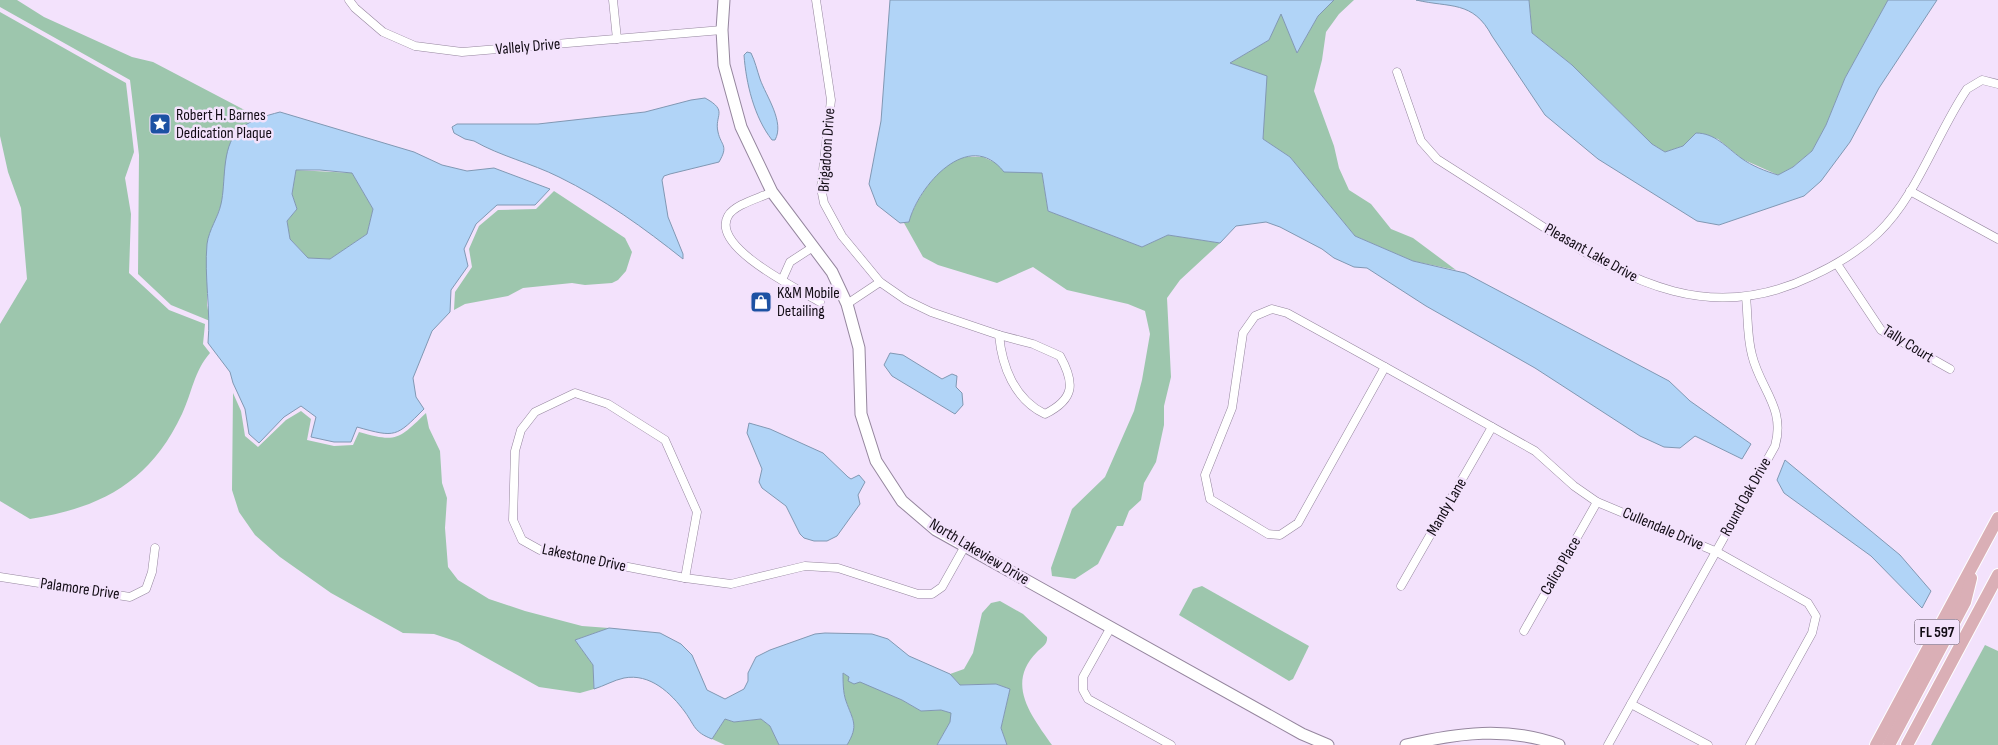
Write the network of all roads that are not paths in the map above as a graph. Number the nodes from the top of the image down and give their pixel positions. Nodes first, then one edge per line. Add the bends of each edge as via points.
1 (349, 0) edge
2 (614, 0) edge
3 (724, 0) edge
4 (816, 0) edge
5 (722, 30) junction
6 (617, 39) junction
7 (1396, 72) dead end
8 (1998, 84) edge
9 (1910, 191) junction
10 (772, 192) junction
11 (1998, 239) edge
12 (813, 247) junction
13 (1837, 264) junction
14 (782, 280) junction
15 (880, 282) junction
16 (1746, 297) junction
17 (820, 302) dead end
18 (847, 304) junction
19 (998, 334) junction
20 (1385, 367) junction
21 (1950, 369) dead end
22 (1492, 427) junction
23 (1597, 502) junction
24 (1998, 518) edge
25 (965, 546) junction
26 (155, 548) dead end
27 (1716, 552) junction
28 (1974, 563) junction
29 (1998, 575) edge
30 (0, 578) edge
31 (685, 578) junction
32 (1401, 586) dead end
33 (1111, 627) junction
34 (1524, 631) dead end
35 (1632, 704) junction
36 (1171, 745) edge
37 (1328, 745) edge
38 (1406, 745) edge
39 (1558, 745) edge
40 (1608, 745) edge
41 (1708, 745) edge
42 (1750, 745) edge
43 (1876, 745) edge
44 (1889, 745) edge
45 (1907, 745) edge

1 - 6 street, Vallely Drive via 383,32 415,46 462,52
2 - 6 street
3 - 5 street, North Lakeview Drive
4 - 15 street, Brigadoon Drive via 831,100 821,188 824,203 842,236
5 - 6 street, Vallely Drive
5 - 10 street, North Lakeview Drive via 724,65 741,127
7 - 16 street, Pleasant Lake Drive via 1421,141 1436,159 1628,277 1670,292
8 - 9 street, Pleasant Lake Drive via 1982,80 1967,89
9 - 11 street
9 - 13 street, Pleasant Lake Drive via 1879,233
10 - 12 street, North Lakeview Drive
10 - 14 street via 733,210 726,226 732,241 744,256
12 - 14 street via 790,262
12 - 18 street, North Lakeview Drive via 832,272
13 - 16 street, Pleasant Lake Drive via 1792,286
13 - 21 street, Tally Court via 1881,330
14 - 17 street
15 - 18 street
15 - 19 street, Brigadoon Drive via 931,312
16 - 27 street, Round Oak Drive via 1752,355 1777,412 1779,432 1775,446
18 - 25 street, North Lakeview Drive via 859,348 861,414 876,461 902,501 936,530
19 - 19 street, Brigadoon Drive via 1060,356 1071,379 1068,394 1057,407 1045,414 1022,396 1005,368
20 - 20 street, Cullendale Drive via 1287,312 1272,310 1255,316 1243,334 1232,408 1205,475 1210,499 1268,534 1280,535 1298,523
20 - 22 street, Cullendale Drive
22 - 23 street, Cullendale Drive via 1535,451
22 - 32 street, Mandy Lane
23 - 27 street, Cullendale Drive
23 - 34 street, Calico Place
24 - 28 main road, FL 597
25 - 31 street, Lakestone Drive via 942,587 932,594 918,594 838,568 806,566 732,584
25 - 33 street, North Lakeview Drive
26 - 30 street, Palamore Drive via 146,589 130,597
27 - 35 street, Round Oak Drive
27 - 42 street, Cullendale Drive via 1808,603 1816,616 1812,633
28 - 43 main road, FL 597
28 - 44 main road via 1966,602
29 - 45 main road, FL 597
31 - 31 street, Lakestone Drive via 540,550 522,540 514,520 515,451 521,430 535,412 575,392 608,404 665,440 697,512
33 - 36 street via 1083,677 1083,690 1088,699
33 - 37 street, North Lakeview Drive via 1302,734
35 - 40 street, Round Oak Drive
35 - 41 street
38 - 39 street via 1442,736 1510,732

